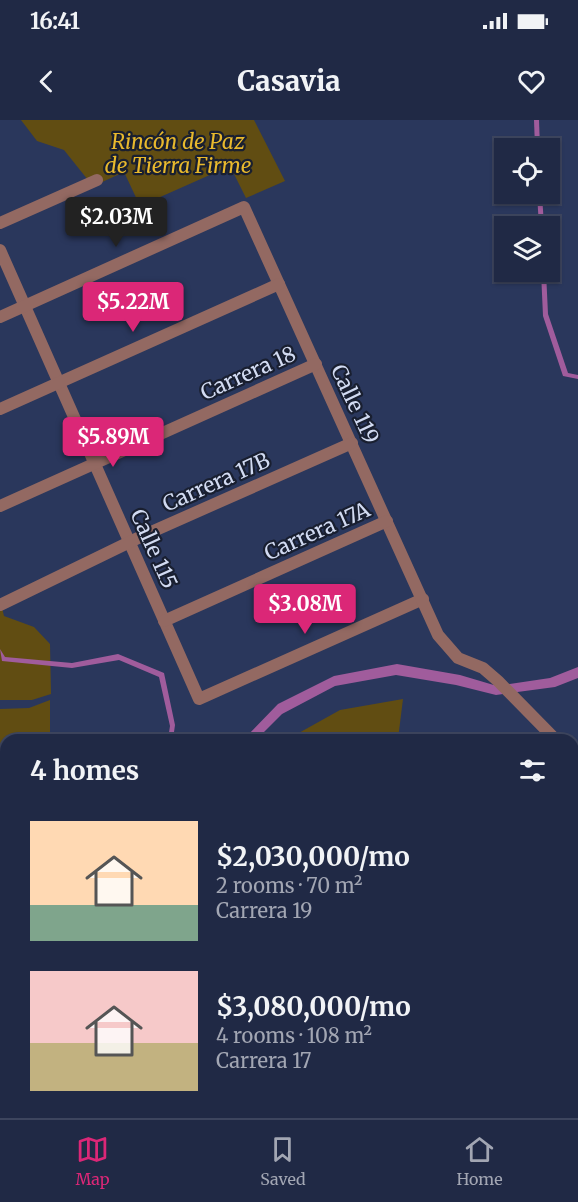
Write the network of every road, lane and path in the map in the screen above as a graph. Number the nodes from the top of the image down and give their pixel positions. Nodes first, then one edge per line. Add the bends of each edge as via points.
1 (97, 180) dead end
2 (0, 223) edge
3 (0, 250) edge
4 (279, 284) junction
5 (25, 306) junction
6 (0, 317) edge
7 (316, 364) junction
8 (59, 383) junction
9 (0, 409) edge
10 (352, 443) junction
11 (94, 463) junction
12 (0, 506) edge
13 (387, 521) junction
14 (129, 542) junction
15 (423, 598) junction
16 (0, 606) edge
17 (164, 621) junction
18 (550, 734) edge

1 - 2 street
3 - 5 street, Calle 115
4 - 5 street, Calle 119 via 244,207
4 - 7 street, Calle 119
4 - 8 street
5 - 6 street
5 - 8 street, Calle 115
7 - 10 street, Calle 119
7 - 11 street, Carrera 18
8 - 9 street
8 - 11 street, Calle 115
10 - 13 street, Calle 119
10 - 14 street, Carrera 17B
11 - 12 street, Carrera 18
11 - 14 street, Calle 115
13 - 15 street, Calle 119
13 - 17 street, Carrera 17A
14 - 16 street, Carrera 17B
14 - 17 street, Calle 115
15 - 17 street, Calle 115 via 199,699
15 - 18 street, Calle 119 via 438,635 458,658 483,668

